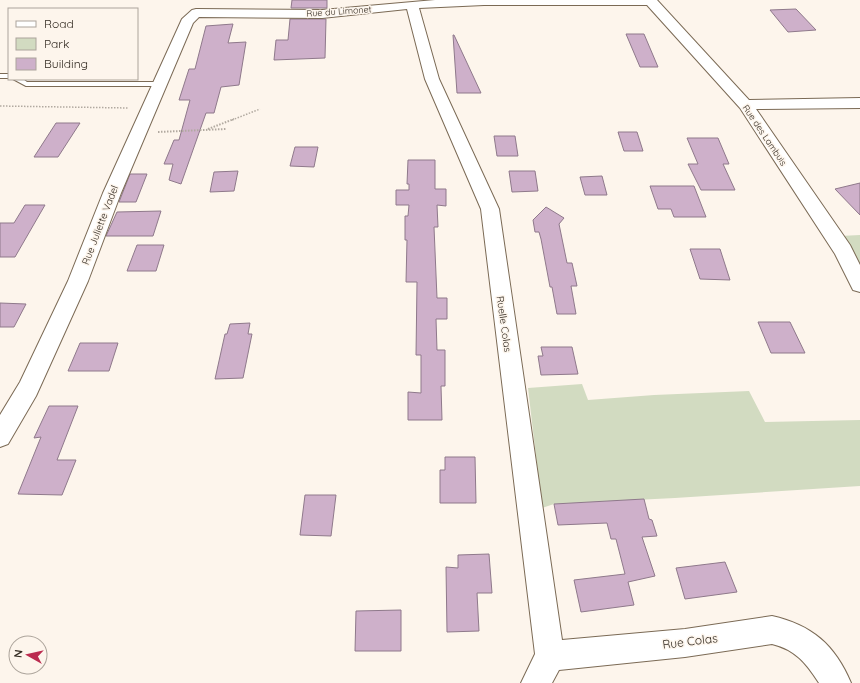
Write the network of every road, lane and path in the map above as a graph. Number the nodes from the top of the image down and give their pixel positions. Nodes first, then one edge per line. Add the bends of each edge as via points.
1 (650, 0) edge
2 (412, 6) junction
3 (196, 7) edge
4 (19, 80) edge
5 (160, 84) junction
6 (860, 104) edge
7 (745, 105) junction
8 (0, 106) edge
9 (148, 108) junction
10 (260, 109) dead end
11 (226, 129) dead end
12 (205, 130) junction
13 (138, 132) junction
14 (860, 284) edge
15 (0, 436) edge
16 (550, 656) junction
17 (536, 683) edge
18 (836, 683) edge

1 - 2 street, Rue du Limonet via 484,1
1 - 7 street, Rue des Lambuis
2 - 3 street, Rue du Limonet via 322,14
2 - 16 street, Ruelle Colas via 432,80 490,209
3 - 5 street, Rue Juliette Vadel
4 - 5 lane via 26,84
5 - 9 street, Rue Juliette Vadel
6 - 7 street
7 - 14 street, Rue des Lambuis via 843,250
8 - 9 path
9 - 13 street, Rue Juliette Vadel
10 - 12 path
11 - 12 path
12 - 13 path
13 - 15 street, Rue Juliette Vadel via 78,280 28,389
16 - 17 street
16 - 18 street, Rue Colas via 685,643 772,630 786,632 800,639 820,656

